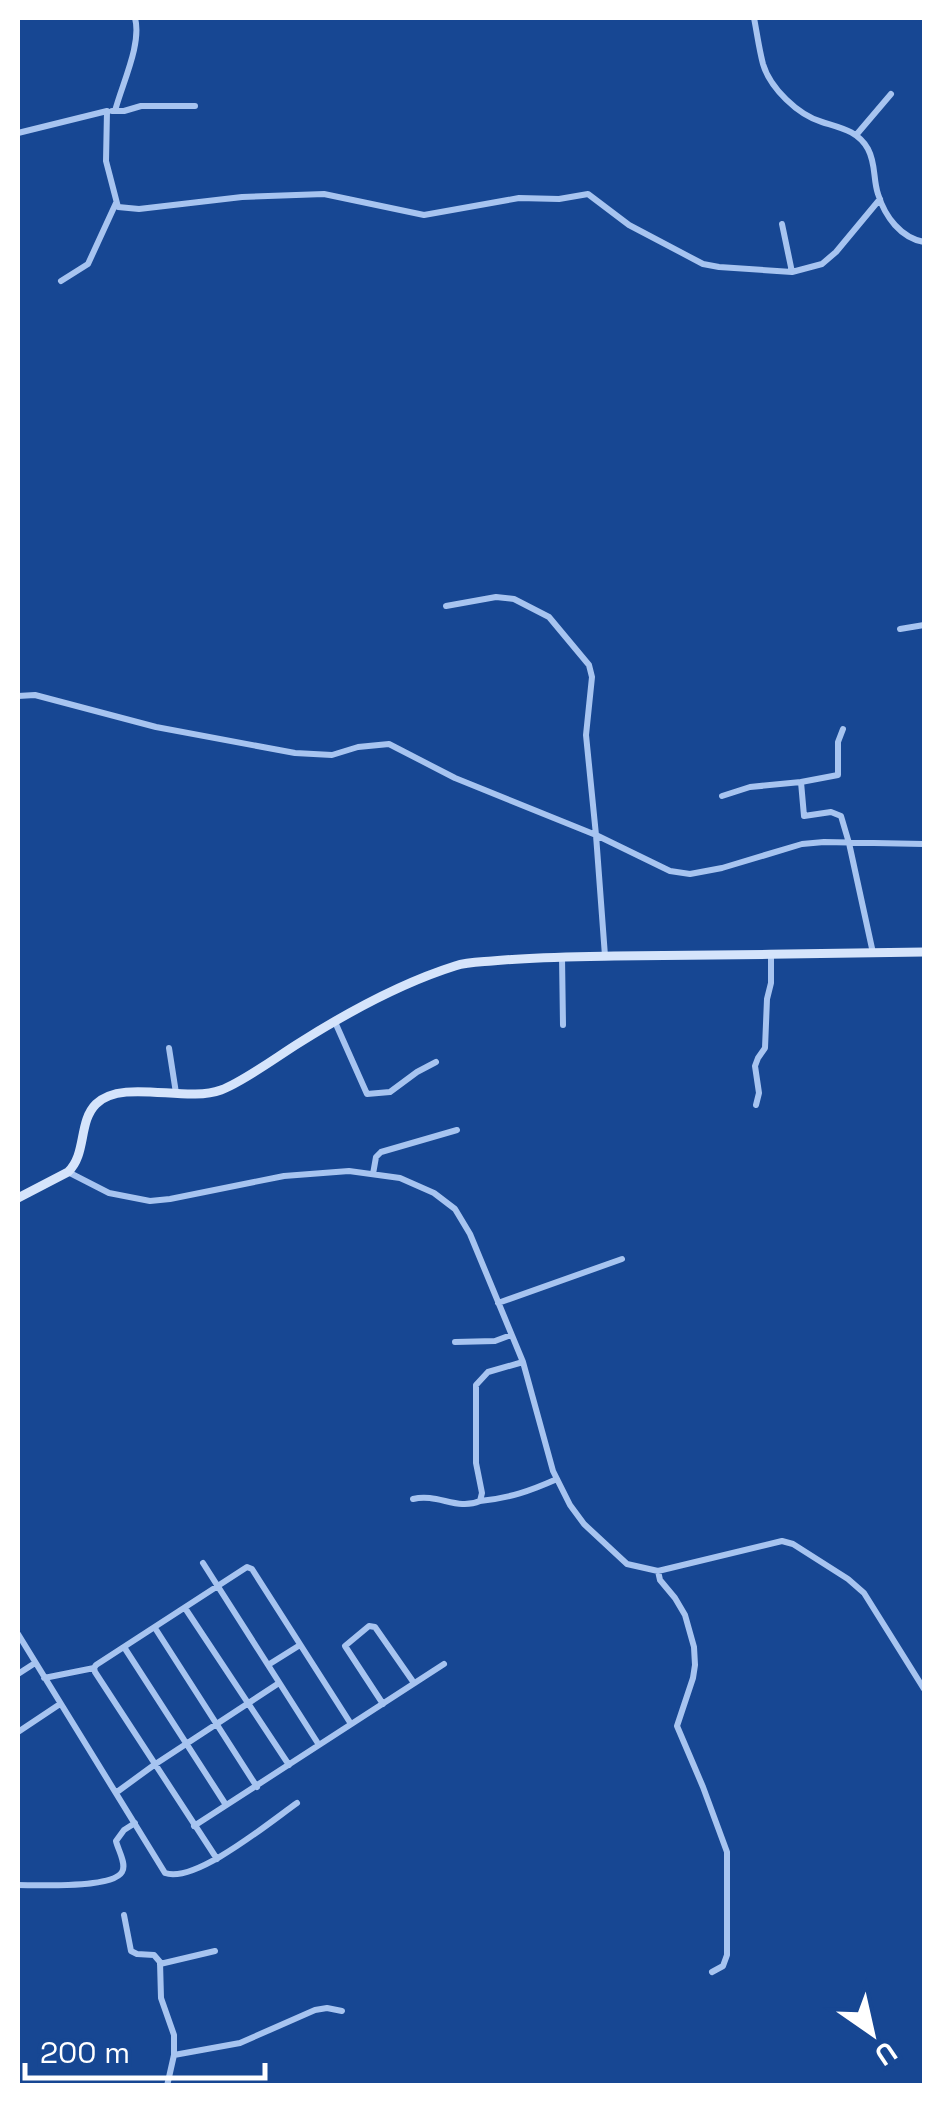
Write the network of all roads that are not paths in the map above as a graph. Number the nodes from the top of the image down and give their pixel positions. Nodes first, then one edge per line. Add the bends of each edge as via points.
1 (135, 18) edge
2 (754, 18) edge
3 (891, 94) dead end
4 (195, 106) dead end
5 (111, 111) junction
6 (18, 133) edge
7 (856, 134) junction
8 (880, 199) junction
9 (116, 202) junction
10 (782, 224) dead end
11 (924, 242) edge
12 (792, 272) junction
13 (61, 281) dead end
14 (446, 606) dead end
15 (924, 625) edge
16 (900, 629) dead end
17 (18, 696) edge
18 (843, 729) dead end
19 (800, 782) junction
20 (722, 796) dead end
21 (596, 835) junction
22 (849, 843) junction
23 (924, 844) edge
24 (924, 952) edge
25 (873, 953) junction
26 (771, 954) junction
27 (605, 956) junction
28 (562, 957) junction
29 (563, 1025) dead end
30 (337, 1027) junction
31 (170, 1048) dead end
32 (436, 1062) dead end
33 (176, 1094) junction
34 (756, 1105) dead end
35 (456, 1130) dead end
36 (68, 1172) junction
37 (373, 1174) junction
38 (18, 1198) edge
39 (622, 1259) dead end
40 (498, 1303) junction
41 (512, 1335) junction
42 (455, 1342) dead end
43 (524, 1362) junction
44 (557, 1479) junction
45 (413, 1499) dead end
46 (480, 1501) junction
47 (203, 1563) dead end
48 (658, 1572) junction
49 (218, 1586) junction
50 (185, 1608) junction
51 (155, 1628) junction
52 (18, 1634) edge
53 (300, 1645) junction
54 (124, 1647) junction
55 (35, 1663) junction
56 (444, 1664) dead end
57 (268, 1665) junction
58 (94, 1668) junction
59 (18, 1674) edge
60 (44, 1678) junction
61 (279, 1682) junction
62 (414, 1684) junction
63 (924, 1689) edge
64 (60, 1704) junction
65 (248, 1704) junction
66 (383, 1704) junction
67 (216, 1724) junction
68 (351, 1724) junction
69 (18, 1732) edge
70 (186, 1744) junction
71 (319, 1745) junction
72 (154, 1765) junction
73 (288, 1765) junction
74 (257, 1787) junction
75 (118, 1792) junction
76 (296, 1803) dead end
77 (226, 1805) junction
78 (135, 1822) junction
79 (194, 1826) junction
80 (217, 1859) junction
81 (18, 1885) edge
82 (124, 1916) dead end
83 (215, 1951) dead end
84 (160, 1964) junction
85 (712, 1972) dead end
86 (342, 2011) dead end
87 (174, 2055) junction
88 (167, 2086) edge

1 - 5 street via 136,41
2 - 7 street via 764,67 776,88 817,121
3 - 7 street
4 - 5 street
5 - 6 street
5 - 9 street via 106,161
7 - 8 street via 876,170
8 - 11 street via 900,232
8 - 12 street via 822,264
9 - 12 street via 139,209 324,194 424,216 519,198 588,194 629,225 703,264
9 - 13 street via 90,261
10 - 12 street
14 - 21 street via 514,599 549,616 587,660
15 - 16 street
17 - 21 street via 36,694 156,727 295,753 389,744
18 - 19 street via 838,774
19 - 20 street
19 - 22 street via 804,816 838,814
21 - 22 street via 690,874 802,844
21 - 27 street
22 - 23 street
22 - 25 street
24 - 25 street
25 - 26 street
26 - 27 street
26 - 34 street
27 - 28 street
28 - 29 street
28 - 30 street via 460,964 416,980
30 - 32 street via 367,1094 390,1092
30 - 33 street via 223,1089
31 - 33 street
33 - 36 street via 106,1097 88,1116 80,1156
35 - 37 street via 381,1152
36 - 37 street via 108,1193 150,1201 284,1176
36 - 38 street
37 - 40 street via 400,1178 455,1209
39 - 40 street
40 - 41 street
41 - 42 street
41 - 43 street
43 - 44 street
43 - 46 street via 488,1372 476,1385
44 - 46 street via 503,1500
44 - 48 street via 592,1532 628,1564
45 - 46 street via 468,1506
47 - 49 street
48 - 63 street via 782,1541 793,1544 864,1593
48 - 85 street via 690,1628 696,1665 677,1726 728,1858 727,1954
49 - 50 street
49 - 53 street via 250,1568
49 - 57 street
50 - 51 street
50 - 65 street
51 - 54 street
51 - 67 street
52 - 55 street
53 - 57 street
53 - 68 street
54 - 58 street
54 - 70 street
55 - 59 street
55 - 60 street
56 - 62 street
57 - 61 street
58 - 60 street
58 - 72 street
60 - 64 street
61 - 65 street
61 - 71 street
62 - 66 street
62 - 66 street via 369,1626 345,1646
64 - 69 street
64 - 75 street
65 - 67 street
65 - 73 street
66 - 68 street
67 - 70 street
67 - 74 street
68 - 71 street
70 - 72 street
70 - 77 street
71 - 73 street
72 - 75 street
72 - 79 street
73 - 74 street
74 - 77 street
75 - 78 street
76 - 80 street
77 - 79 street
78 - 80 street via 171,1876
78 - 81 street via 116,1841 124,1866 118,1877
79 - 80 street
82 - 84 street via 131,1950 154,1955
83 - 84 street
84 - 87 street via 160,1998
86 - 87 street via 315,2010 240,2043
87 - 88 street

